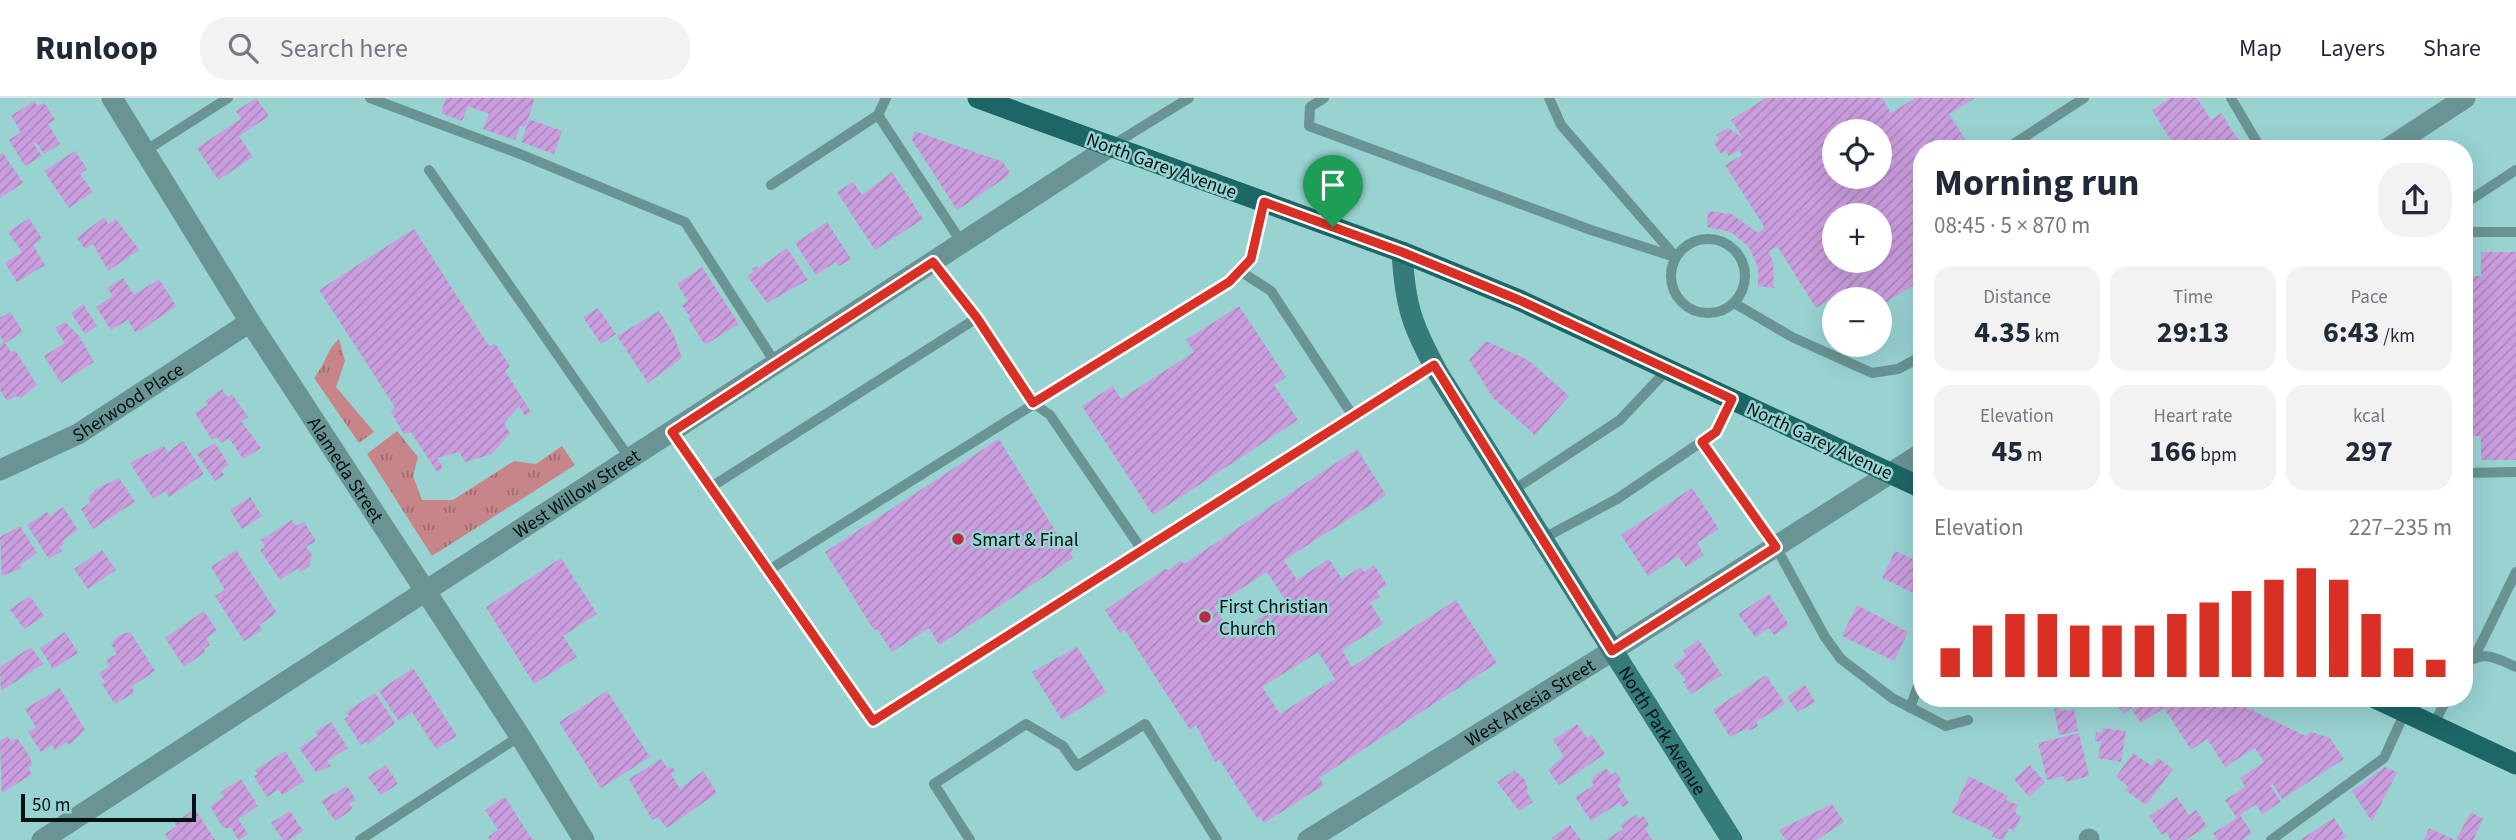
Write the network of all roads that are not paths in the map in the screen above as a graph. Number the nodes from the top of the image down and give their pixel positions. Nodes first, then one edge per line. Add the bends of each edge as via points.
1 (112, 98) edge
2 (228, 98) edge
3 (370, 98) edge
4 (886, 98) edge
5 (978, 98) edge
6 (1189, 98) edge
7 (1324, 98) edge
8 (1549, 98) edge
9 (2084, 98) edge
10 (2231, 98) edge
11 (2452, 101) edge
12 (878, 116) junction
13 (2020, 140) edge
14 (2256, 140) edge
15 (2399, 140) edge
16 (1111, 146) junction
17 (145, 151) junction
18 (429, 170) dead end
19 (2516, 170) edge
20 (771, 185) dead end
21 (2473, 198) edge
22 (1264, 202) junction
23 (2473, 232) edge
24 (2516, 232) edge
25 (962, 243) junction
26 (1402, 252) junction
27 (1675, 257) junction
28 (933, 262) junction
29 (1240, 271) junction
30 (1734, 303) junction
31 (977, 318) junction
32 (250, 322) junction
33 (1913, 361) edge
34 (776, 365) junction
35 (1434, 365) junction
36 (1668, 369) junction
37 (1732, 399) junction
38 (1033, 403) junction
39 (1353, 416) junction
40 (672, 432) junction
41 (1702, 442) junction
42 (630, 459) junction
43 (1913, 459) edge
44 (0, 470) edge
45 (2516, 472) edge
46 (1891, 473) junction
47 (2473, 473) edge
48 (1913, 484) edge
49 (711, 487) junction
50 (1511, 491) junction
51 (1542, 539) junction
52 (1776, 547) junction
53 (1142, 550) junction
54 (769, 570) junction
55 (2516, 572) edge
56 (425, 592) junction
57 (1612, 651) junction
58 (2475, 656) joint
59 (2516, 667) edge
60 (1913, 700) edge
61 (2394, 707) edge
62 (2442, 707) edge
63 (1910, 708) junction
64 (2405, 712) junction
65 (1968, 720) dead end
66 (2433, 726) junction
67 (520, 736) junction
68 (2516, 764) edge
69 (1215, 839) edge
70 (42, 840) edge
71 (360, 840) edge
72 (583, 840) edge
73 (970, 840) edge
74 (1308, 840) edge
75 (1732, 840) edge
76 (2271, 840) edge

1 - 17 street, Alameda Street
2 - 17 lane
3 - 34 lane via 685,222
4 - 12 lane
5 - 16 main road, North Garey Avenue
6 - 16 lane
7 - 27 lane via 1310,107 1309,126
8 - 27 lane via 1561,125
9 - 13 lane
10 - 14 lane
11 - 15 street
12 - 20 lane
12 - 25 lane
16 - 22 main road, North Garey Avenue
16 - 25 street, West Willow Street
17 - 32 street, Alameda Street
18 - 42 lane
19 - 21 lane
22 - 26 main road, North Garey Avenue
22 - 29 lane via 1251,259
23 - 24 lane
25 - 28 street, West Willow Street
26 - 35 street, North Park Avenue via 1405,297
26 - 36 main road, North Garey Avenue
27 - 30 lane via 1671,268 1674,291 1690,309 1713,313
27 - 30 lane via 1695,240 1721,240 1732,246 1741,256 1746,280
28 - 31 lane
28 - 34 street, West Willow Street
29 - 38 lane
29 - 39 lane via 1271,291
30 - 33 lane via 1792,337 1872,373 1898,369
31 - 38 lane
31 - 49 lane
32 - 44 street, Sherwood Place via 78,434
32 - 56 street, Alameda Street
34 - 40 street, West Willow Street
35 - 39 lane
35 - 50 street, North Park Avenue
36 - 37 main road, North Garey Avenue
36 - 50 lane via 1620,421
37 - 41 lane via 1716,432
37 - 46 main road, North Garey Avenue
38 - 53 lane via 1049,415
38 - 54 lane
39 - 53 lane
40 - 42 street, West Willow Street
40 - 49 lane
41 - 51 lane via 1617,499
41 - 52 lane
42 - 56 street, West Willow Street
43 - 46 street, West Artesia Street
45 - 47 lane
46 - 48 main road, North Garey Avenue
46 - 52 street, West Artesia Street
49 - 54 lane
50 - 51 street, North Park Avenue
51 - 57 street, North Park Avenue
52 - 57 street, West Artesia Street
52 - 63 lane via 1841,659
53 - 54 lane via 873,721
55 - 58 lane
56 - 67 street, Alameda Street
56 - 70 street, West Willow Street
57 - 74 street, West Artesia Street
57 - 75 street, North Park Avenue
58 - 59 lane via 2489,655
60 - 63 lane
61 - 64 main road
62 - 66 lane
63 - 65 lane via 1946,726
64 - 66 main road
64 - 76 lane via 2385,758
66 - 68 main road
67 - 71 lane
67 - 72 street, Alameda Street
69 - 73 lane via 1145,724 1077,765 1063,746 1026,724 934,784

